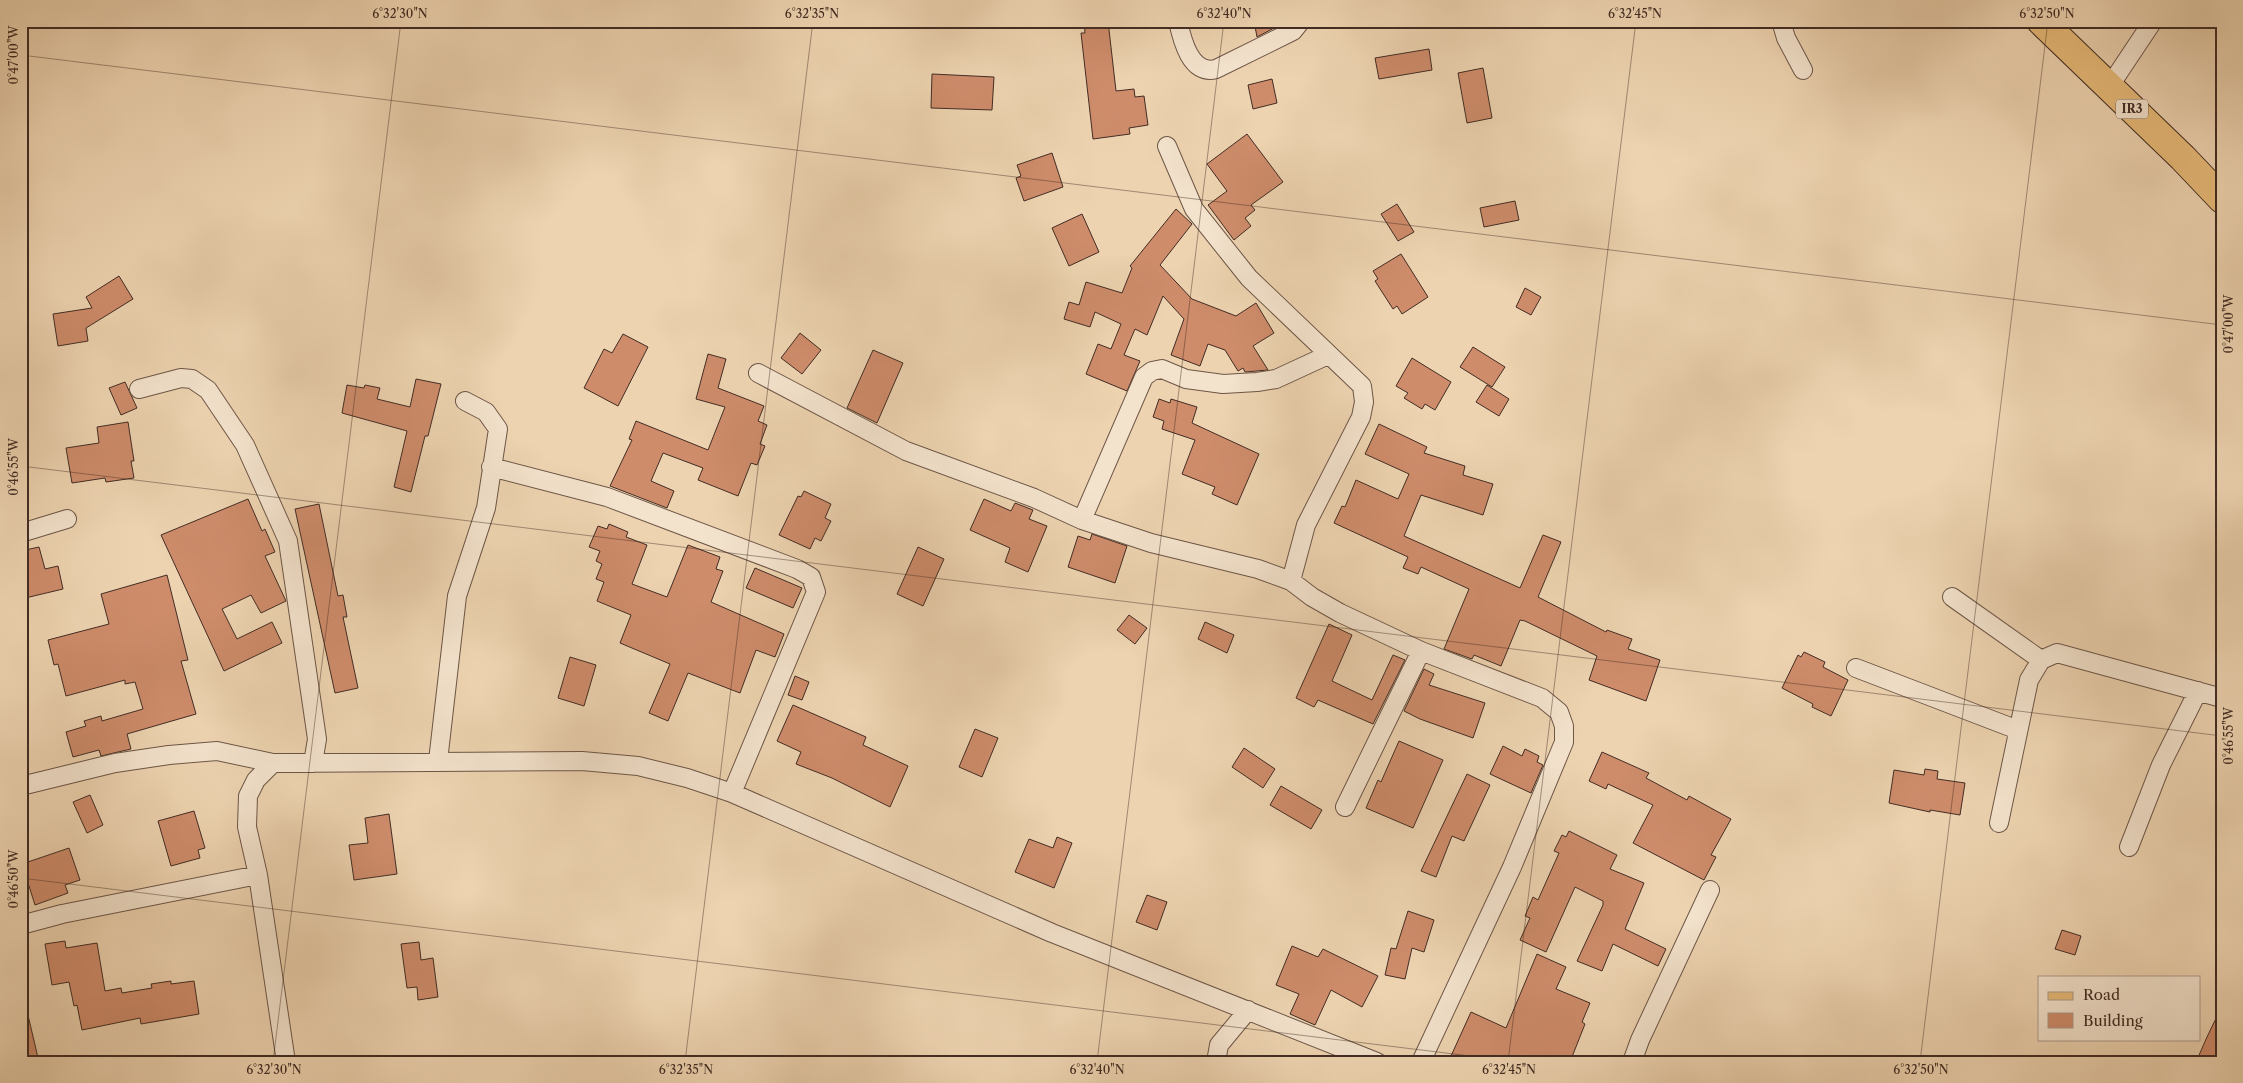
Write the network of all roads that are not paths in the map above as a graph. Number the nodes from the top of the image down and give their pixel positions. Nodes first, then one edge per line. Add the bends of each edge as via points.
1 (1178, 21) edge
2 (1301, 21) edge
3 (1782, 21) edge
4 (2041, 21) edge
5 (2153, 21) edge
6 (1803, 70) dead end
7 (2109, 87) junction
8 (1167, 146) dead end
9 (2222, 198) edge
10 (1328, 355) junction
11 (758, 373) dead end
12 (139, 389) dead end
13 (465, 401) dead end
14 (491, 467) junction
15 (67, 519) dead end
16 (1082, 520) junction
17 (21, 533) edge
18 (1291, 581) junction
19 (1952, 597) dead end
20 (1421, 651) junction
21 (2041, 660) junction
22 (1856, 668) dead end
23 (2198, 691) junction
24 (2222, 698) edge
25 (2018, 730) junction
26 (438, 761) junction
27 (273, 762) junction
28 (313, 763) junction
29 (21, 786) edge
30 (732, 793) junction
31 (1345, 807) dead end
32 (1999, 823) dead end
33 (2129, 848) dead end
34 (258, 875) junction
35 (1710, 890) dead end
36 (21, 925) edge
37 (1248, 1010) junction
38 (286, 1062) edge
39 (1216, 1062) edge
40 (1377, 1062) edge
41 (1421, 1062) edge
42 (1632, 1062) edge

1 - 2 street via 1190,56 1198,67 1208,72 1293,31
3 - 6 street via 1786,38
4 - 7 main road, IR3
5 - 7 street
7 - 9 main road, IR3
8 - 10 street via 1194,209 1249,278
10 - 16 street via 1276,379 1257,382 1223,384 1186,379 1162,369 1152,371 1144,377
10 - 18 street via 1362,386 1364,402 1346,450 1326,482 1306,525
11 - 16 street via 906,451 1034,498
12 - 28 street via 180,378 192,379 208,390 246,445 288,542 317,739
13 - 14 street via 486,412 498,428
14 - 26 street via 486,508 457,596
14 - 30 street via 607,497 811,577 816,592
15 - 17 street
16 - 18 street via 1151,543 1258,569
18 - 20 street via 1340,613
19 - 21 street
20 - 31 street
20 - 41 street via 1542,698 1559,712 1564,726 1564,742 1512,867
21 - 23 street via 2057,652
21 - 25 street via 2029,680
22 - 25 street
23 - 24 street
23 - 33 street via 2161,765
25 - 32 street
26 - 28 street
26 - 30 street via 536,760 638,766
27 - 28 street
27 - 29 street via 217,752 169,755 116,763
27 - 34 street via 256,780 248,796 247,827
30 - 37 street via 1052,933
34 - 36 street
34 - 38 street
35 - 42 street
37 - 39 street via 1219,1045
37 - 40 street

